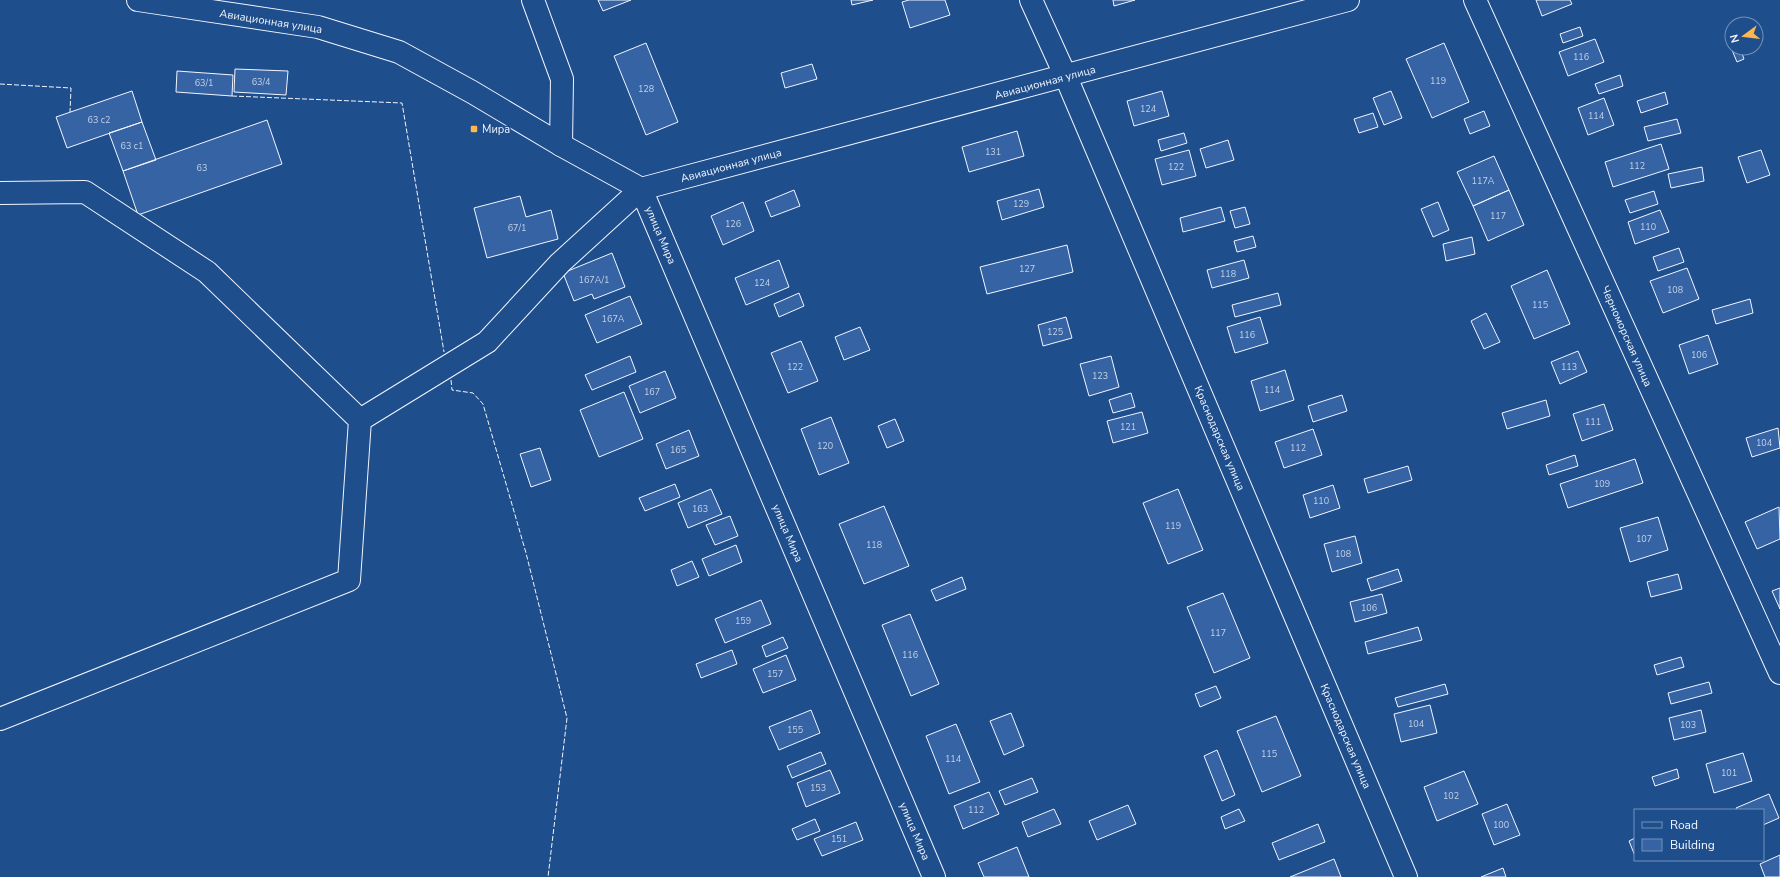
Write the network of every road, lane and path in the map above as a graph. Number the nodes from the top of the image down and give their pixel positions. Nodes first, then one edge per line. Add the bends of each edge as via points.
1 (138, 0) edge
2 (532, 0) edge
3 (1031, 0) edge
4 (1348, 0) edge
5 (1475, 0) edge
6 (1066, 76) junction
7 (561, 145) junction
8 (641, 189) junction
9 (0, 193) edge
10 (360, 420) junction
11 (1780, 673) edge
12 (0, 720) edge
13 (934, 877) edge
14 (1406, 877) edge

1 - 7 main road, Авиационная улица via 318,27 399,52 479,95
2 - 7 main road via 562,79
3 - 6 main road, Краснодарская улица
4 - 6 main road, Авиационная улица
5 - 11 main road, Черноморская улица
6 - 8 main road, Авиационная улица
6 - 14 main road, Краснодарская улица
7 - 8 main road, Авиационная улица
8 - 10 main road via 560,263 487,342
8 - 13 main road, улица Мира
9 - 10 main road via 85,192 207,272
10 - 12 main road via 349,580

